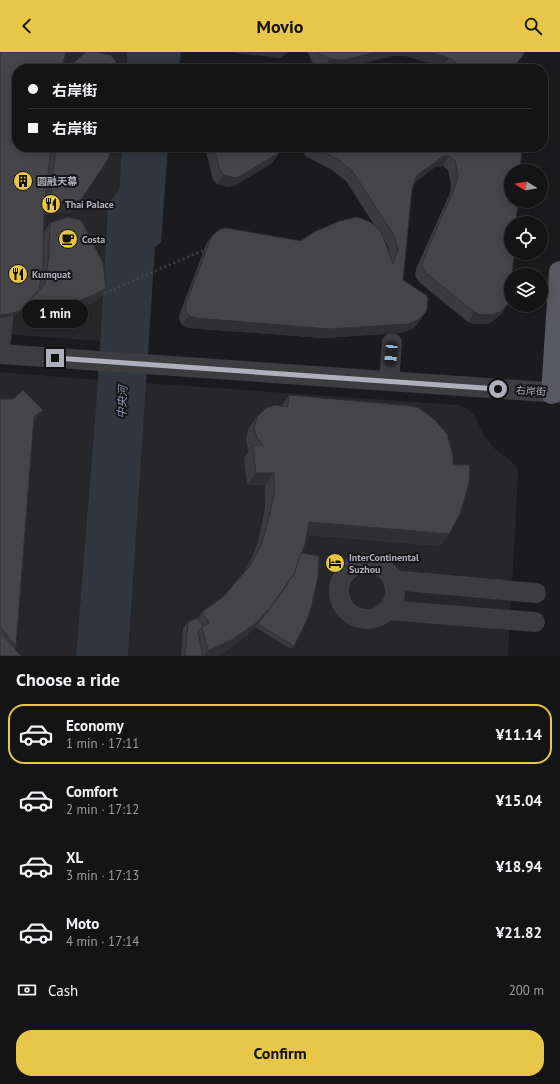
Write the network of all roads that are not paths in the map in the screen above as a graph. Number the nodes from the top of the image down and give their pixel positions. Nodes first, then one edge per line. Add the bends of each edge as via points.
1 (7, 270) edge
2 (560, 272) edge
3 (392, 343) dead end
4 (1, 347) edge
5 (389, 382) junction
6 (556, 393) edge
7 (393, 580) junction
8 (478, 587) junction
9 (536, 593) dead end
10 (388, 610) junction
11 (476, 617) junction
12 (535, 622) dead end

1 - 4 street
2 - 6 main road
3 - 5 street
4 - 5 street, 右岸街 via 82,360
5 - 6 street, 右岸街
7 - 8 street
7 - 10 street via 395,596
7 - 10 street via 380,566 361,563 345,573 338,591 340,601 352,616 371,619
8 - 9 street
8 - 11 street
10 - 11 street
11 - 12 street

